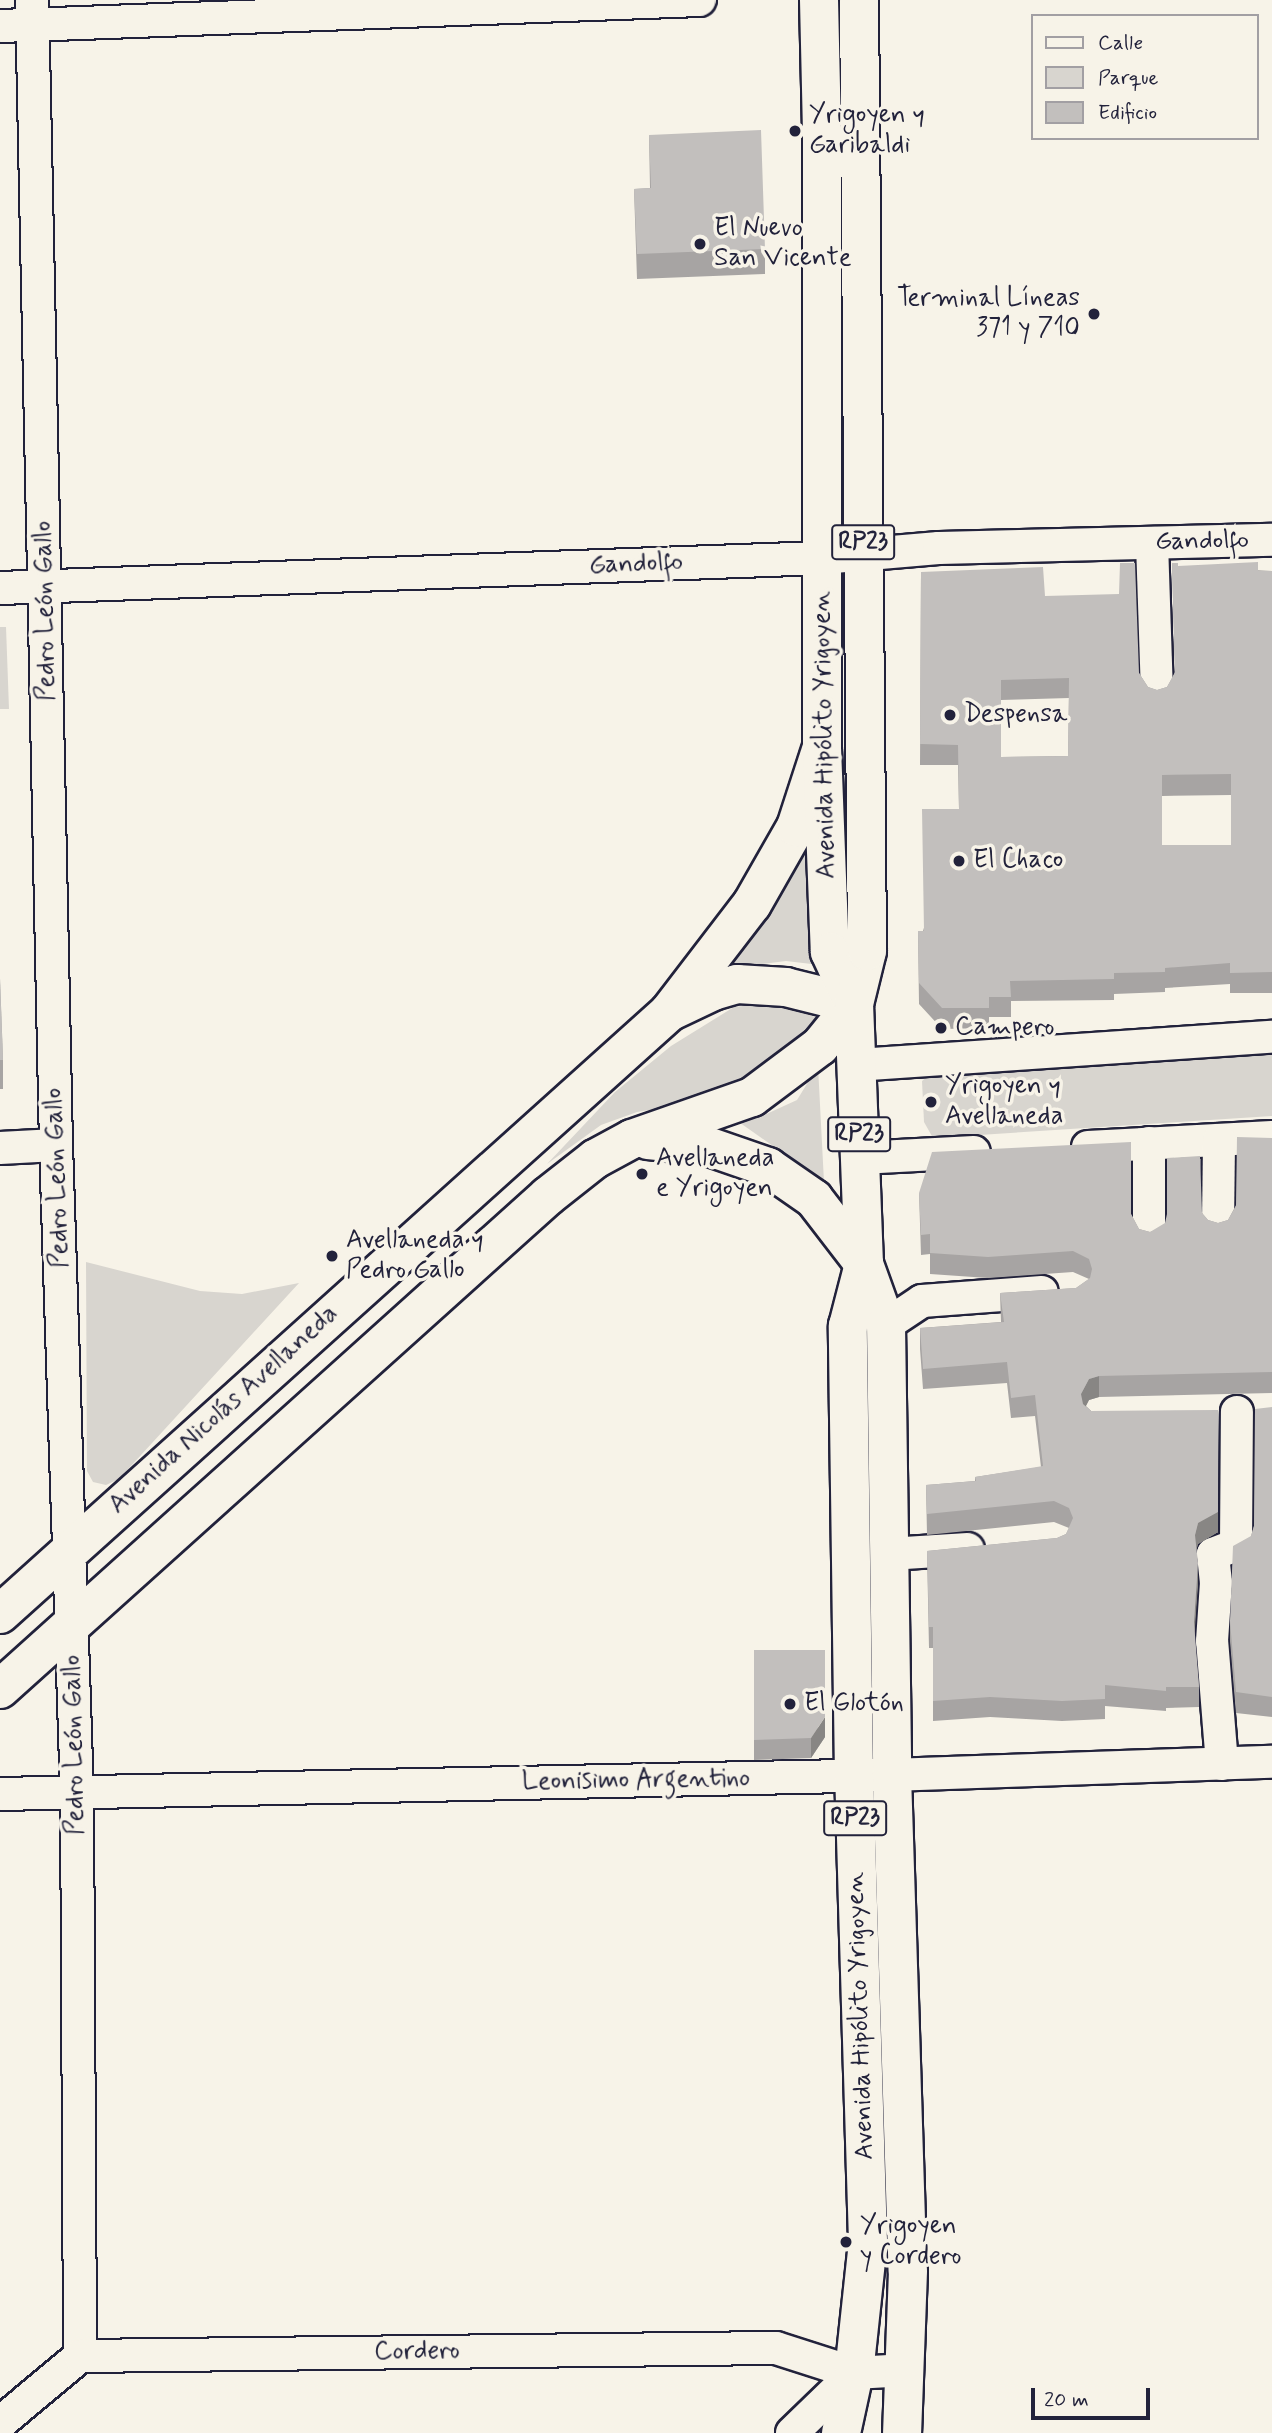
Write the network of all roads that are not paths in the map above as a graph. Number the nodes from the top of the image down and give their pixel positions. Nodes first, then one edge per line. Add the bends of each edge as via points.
1 (700, 0) edge
2 (819, 0) edge
3 (859, 0) edge
4 (33, 12) edge
5 (0, 26) edge
6 (1272, 542) edge
7 (1152, 543) junction
8 (863, 556) junction
9 (822, 558) junction
10 (46, 586) junction
11 (0, 587) edge
12 (1157, 691) edge
13 (821, 748) junction
14 (854, 1004) junction
15 (669, 1012) junction
16 (1272, 1037) edge
17 (856, 1065) junction
18 (1272, 1137) edge
19 (632, 1139) junction
20 (1219, 1140) junction
21 (1149, 1143) junction
22 (56, 1145) junction
23 (0, 1148) edge
24 (1064, 1148) edge
25 (1010, 1150) edge
26 (860, 1158) junction
27 (1218, 1225) edge
28 (1149, 1234) edge
29 (864, 1264) junction
30 (1074, 1290) edge
31 (886, 1325) junction
32 (1272, 1411) edge
33 (1001, 1546) edge
34 (70, 1550) junction
35 (889, 1554) junction
36 (0, 1614) edge
37 (71, 1624) junction
38 (0, 1689) edge
39 (1272, 1762) edge
40 (1222, 1764) junction
41 (892, 1775) junction
42 (854, 1776) junction
43 (0, 1794) edge
44 (77, 1794) junction
45 (80, 2356) junction
46 (906, 2370) junction
47 (854, 2374) junction
48 (0, 2423) edge
49 (792, 2433) edge
50 (841, 2433) edge
51 (902, 2433) edge

1 - 4 street
2 - 9 main road, Avenida Hipólito Yrigoyen / RP23
3 - 8 main road, Avenida Hipólito Yrigoyen / RP23
4 - 5 street
4 - 10 street, Pedro León Gallo
6 - 7 street, Gandolfo
7 - 8 street, Gandolfo via 939,548
7 - 12 street
8 - 9 street, Gandolfo
8 - 14 main road, Avenida Hipólito Yrigoyen / RP23 via 867,951
9 - 10 street, Gandolfo
9 - 13 main road, Avenida Hipólito Yrigoyen / RP23
10 - 11 street, Gandolfo
10 - 22 street, Pedro León Gallo
13 - 14 main road, Avenida Hipólito Yrigoyen / RP23 via 831,952
13 - 15 main road, Avenida Nicolás Avellaneda via 796,828 752,904
14 - 15 main road, Avenida Nicolás Avellaneda via 815,993 749,984 713,991
14 - 17 main road, Avenida Hipólito Yrigoyen / RP23
14 - 19 main road via 820,1046 752,1097
15 - 34 main road, Avenida Nicolás Avellaneda
16 - 17 street
17 - 26 main road, Avenida Hipólito Yrigoyen / RP23
18 - 20 street
19 - 29 main road via 707,1146 768,1167 814,1199
19 - 37 main road via 595,1159 548,1196
20 - 21 street
20 - 27 street
21 - 24 street
21 - 28 street
22 - 23 street
22 - 34 street, Pedro León Gallo
25 - 26 street
26 - 29 main road, Avenida Hipólito Yrigoyen / RP23
29 - 31 main road, Avenida Hipólito Yrigoyen / RP23
29 - 42 main road, Avenida Hipólito Yrigoyen / RP23 via 848,1326
30 - 31 street via 922,1301
31 - 35 main road, Avenida Hipólito Yrigoyen / RP23
32 - 40 street via 1223,1412 1236,1545 1213,1554 1212,1641
33 - 35 street
34 - 36 main road, Avenida Nicolás Avellaneda
34 - 37 street, Pedro León Gallo
35 - 41 main road, Avenida Hipólito Yrigoyen / RP23
37 - 38 main road
37 - 44 street, Pedro León Gallo
39 - 40 street, Leonisimo Argentino
40 - 41 street, Leonisimo Argentino
41 - 42 street, Leonisimo Argentino
41 - 46 main road, Avenida Hipólito Yrigoyen / RP23 via 908,2272
42 - 44 street, Leonisimo Argentino
42 - 47 main road, Avenida Hipólito Yrigoyen / RP23 via 868,2242
43 - 44 street, Leonisimo Argentino
44 - 45 street, Pedro León Gallo
45 - 47 street, Cordero via 776,2348
45 - 48 street
46 - 47 street
46 - 51 main road, Avenida Hipólito Yrigoyen / RP23
47 - 49 street
47 - 50 main road, Avenida Hipólito Yrigoyen / RP23

